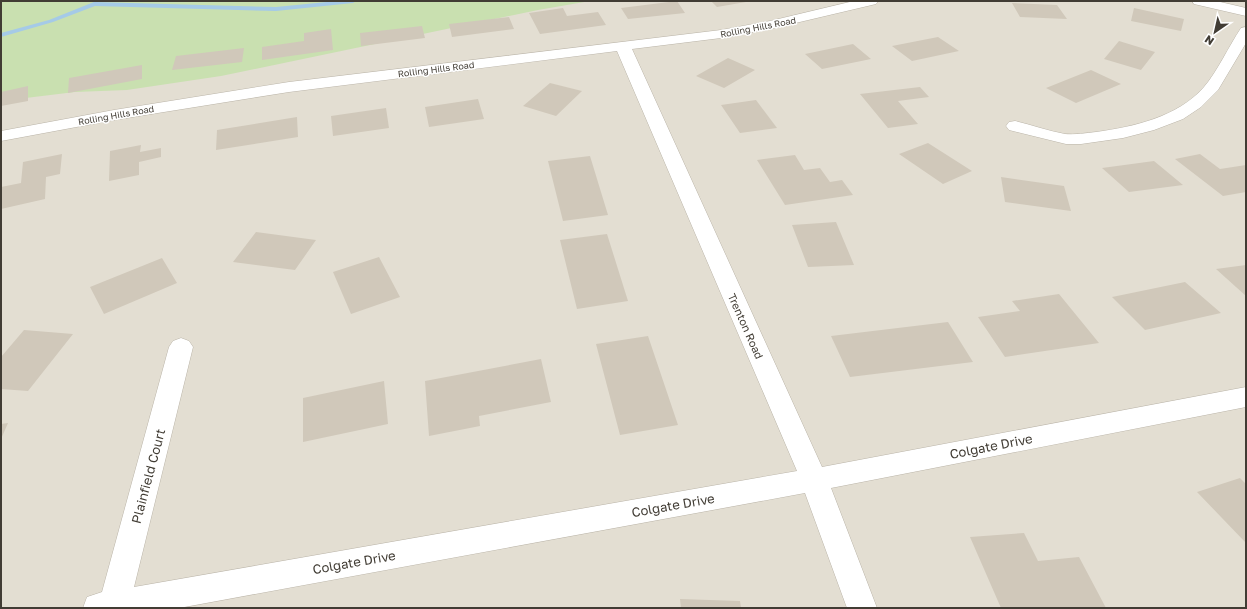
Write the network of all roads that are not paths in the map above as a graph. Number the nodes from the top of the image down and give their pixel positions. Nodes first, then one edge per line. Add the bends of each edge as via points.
1 (871, 1) edge
2 (1198, 1) edge
3 (1246, 12) edge
4 (1246, 31) edge
5 (623, 47) junction
6 (1015, 126) dead end
7 (1, 136) edge
8 (181, 347) dead end
9 (1246, 397) edge
10 (814, 480) junction
11 (106, 607) edge
12 (862, 608) edge

1 - 5 street, Rolling Hills Road via 770,25
2 - 3 street
4 - 6 street via 1210,90 1178,115 1130,131 1066,139
5 - 7 street, Rolling Hills Road via 289,87 114,114
5 - 10 street, Trenton Road
8 - 11 street, Plainfield Court
9 - 10 street, Colgate Drive
10 - 11 street, Colgate Drive
10 - 12 street, Trenton Road

